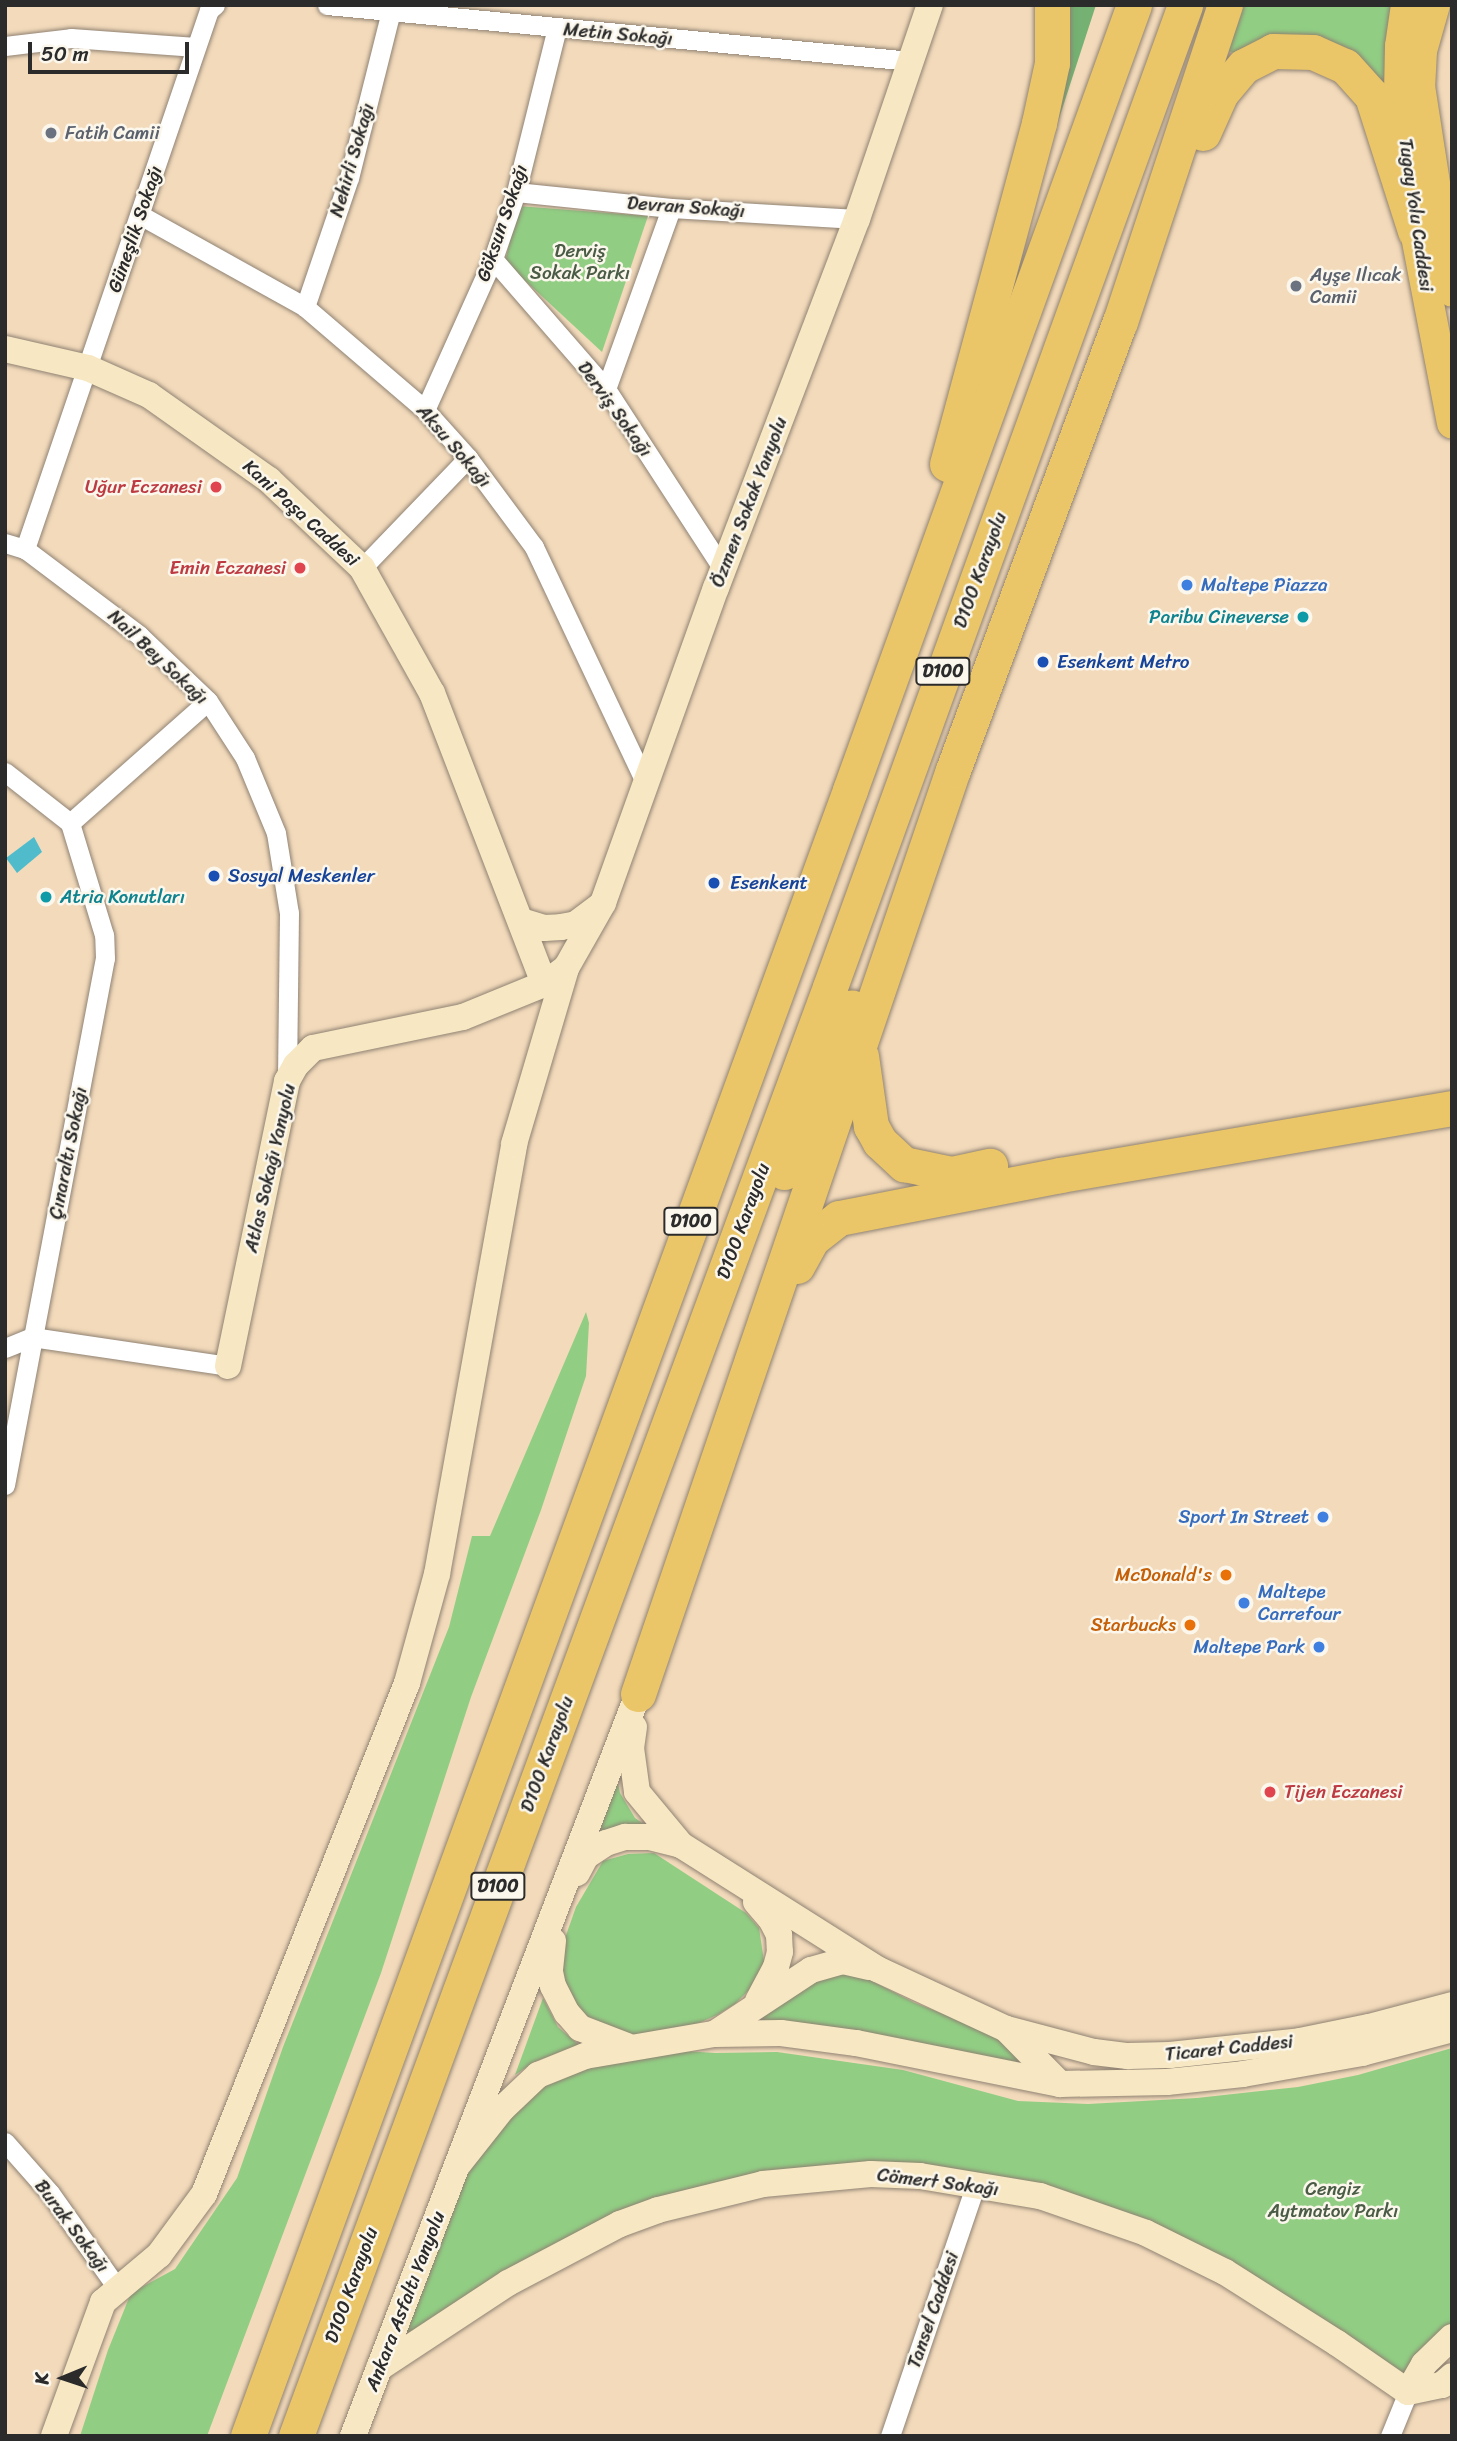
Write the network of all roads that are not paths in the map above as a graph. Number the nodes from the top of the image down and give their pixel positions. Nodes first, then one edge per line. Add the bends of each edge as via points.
1 (327, 5) edge
2 (930, 5) edge
3 (1052, 5) edge
4 (1134, 5) edge
5 (1185, 5) edge
6 (1226, 5) edge
7 (1232, 5) edge
8 (1406, 5) edge
9 (1435, 5) edge
10 (212, 7) edge
11 (391, 11) junction
12 (557, 28) junction
13 (5, 46) edge
14 (196, 47) junction
15 (911, 61) junction
16 (1199, 88) junction
17 (516, 192) junction
18 (671, 208) junction
19 (140, 215) junction
20 (857, 219) junction
21 (1415, 230) junction
22 (493, 260) junction
23 (1452, 292) edge
24 (305, 307) junction
25 (1120, 322) junction
26 (5, 349) edge
27 (88, 368) junction
28 (606, 390) junction
29 (425, 410) junction
30 (1452, 423) edge
31 (468, 458) junction
32 (5, 543) edge
33 (25, 549) junction
34 (362, 568) junction
35 (723, 569) junction
36 (915, 610) junction
37 (208, 701) junction
38 (953, 770) junction
39 (5, 772) edge
40 (647, 786) junction
41 (70, 823) junction
42 (603, 903) junction
43 (522, 921) junction
44 (566, 968) junction
45 (544, 984) junction
46 (860, 1051) junction
47 (287, 1081) junction
48 (1452, 1083) edge
49 (1452, 1108) edge
50 (766, 1325) junction
51 (32, 1337) junction
52 (700, 1337) junction
53 (5, 1348) edge
54 (228, 1366) joint
55 (5, 1485) edge
56 (639, 1694) junction
57 (681, 1845) junction
58 (742, 1887) junction
59 (558, 1905) junction
60 (877, 1969) junction
61 (757, 2002) junction
62 (1452, 2005) edge
63 (1006, 2029) junction
64 (1452, 2029) edge
65 (713, 2034) junction
66 (635, 2048) junction
67 (1060, 2084) junction
68 (5, 2142) edge
69 (457, 2166) junction
70 (976, 2184) junction
71 (107, 2290) junction
72 (1452, 2337) edge
73 (379, 2368) junction
74 (1452, 2376) edge
75 (1408, 2392) junction
76 (54, 2436) edge
77 (248, 2436) edge
78 (296, 2436) edge
79 (353, 2436) edge
80 (890, 2436) edge
81 (1390, 2436) edge

1 - 11 street, Metin Sokağı
2 - 15 main road, Özmen Sokak Yanyolu
3 - 36 highway via 1052,63 1039,123 956,425
4 - 36 highway, D100
5 - 52 highway, D100 Karayolu / D100
6 - 16 highway
7 - 16 highway
8 - 21 main road, Tugay Yolu Caddesi via 1399,92
9 - 23 main road, Tugay Yolu Caddesi via 1422,51 1420,86
10 - 14 street, Güneşlik Sokağı
11 - 12 street, Metin Sokağı
11 - 24 street, Nehirli Sokağı via 349,178
12 - 15 street, Metin Sokağı
12 - 17 street, Göksun Sokağı
13 - 14 street via 71,38
14 - 19 street, Güneşlik Sokağı
15 - 20 main road, Özmen Sokak Yanyolu
16 - 25 highway
17 - 18 street, Devran Sokağı
17 - 22 street, Göksun Sokağı
18 - 20 street, Devran Sokağı
18 - 28 street
19 - 24 street, Aksu Sokağı
19 - 27 street, Güneşlik Sokağı
20 - 35 main road, Özmen Sokak Yanyolu
21 - 25 highway via 1372,96 1345,66 1313,52 1273,51 1244,66 1221,93
21 - 30 main road, Tugay Yolu Caddesi
22 - 28 street, Derviş Sokağı
22 - 29 street, Göksun Sokağı
24 - 29 street, Aksu Sokağı
25 - 38 highway
26 - 27 main road, Kani Paşa Caddesi
27 - 33 street
27 - 34 main road, Kani Paşa Caddesi via 149,395 206,433 269,480
28 - 35 street, Derviş Sokağı
29 - 31 street, Aksu Sokağı
31 - 34 street
31 - 40 street, Aksu Sokağı via 534,547
32 - 33 street, Nail Bey Sokağı
33 - 37 street, Nail Bey Sokağı via 139,635
34 - 43 main road, Kani Paşa Caddesi via 432,693
35 - 40 main road, Özmen Sokak Yanyolu
36 - 77 highway, D100
37 - 41 street
37 - 47 street, Nail Bey Sokağı via 245,758 276,833 289,913
38 - 46 highway
38 - 52 highway via 793,1154
39 - 41 street
40 - 42 main road, Özmen Sokak Yanyolu
41 - 51 street, Çınaraltı Sokağı via 104,935 105,958
42 - 43 main road via 576,924 544,928
42 - 44 main road, Özmen Sokak Yanyolu
43 - 45 main road, Kani Paşa Caddesi
44 - 45 main road, Özmen Sokak Yanyolu
44 - 71 main road via 514,1143 437,1574 407,1682 204,2194 159,2255
45 - 47 main road, Atlas Sokağı Yanyolu via 463,1017 313,1048
46 - 48 highway via 871,1126 880,1142 904,1164 951,1174
46 - 50 highway
47 - 54 main road, Atlas Sokağı Yanyolu
49 - 50 highway via 839,1218 812,1239
50 - 56 highway
51 - 53 street
51 - 54 street
51 - 55 street, Çınaraltı Sokağı
52 - 78 highway, D100 Karayolu / D100
56 - 57 main road, Ticaret Caddesi via 631,1748 637,1792
56 - 59 main road
57 - 58 main road, Ticaret Caddesi
57 - 59 main road via 649,1837 606,1843 586,1856
58 - 60 main road, Ticaret Caddesi
58 - 61 main road, Ticaret Caddesi via 779,1935 776,1967
59 - 66 main road via 550,1972 559,2001 580,2028
59 - 69 main road, Ankara Asfaltı Yanyolu
60 - 61 main road, Ticaret Caddesi via 844,1961 811,1970
60 - 63 main road, Ticaret Caddesi
61 - 65 main road, Ticaret Caddesi
62 - 63 main road, Ticaret Caddesi via 1300,2041 1170,2055 1094,2052
63 - 67 main road, Ticaret Caddesi
64 - 67 main road, Ticaret Caddesi via 1362,2053 1242,2074 1167,2082
65 - 66 main road, Ticaret Caddesi
65 - 67 main road, Ticaret Caddesi via 781,2034 856,2043
66 - 69 main road, Ticaret Caddesi via 585,2056 538,2075 502,2109
68 - 71 street, Burak Sokağı via 50,2193
69 - 73 main road, Ankara Asfaltı Yanyolu
70 - 73 main road, Cömert Sokağı via 903,2174 841,2174 763,2184 658,2210 587,2239 508,2283
70 - 75 main road, Cömert Sokağı via 1040,2196 1146,2233 1225,2273
70 - 80 street, Tansel Caddesi
71 - 76 main road
72 - 75 main road via 1424,2364
73 - 79 main road, Ankara Asfaltı Yanyolu
74 - 75 main road via 1442,2385
75 - 81 street

